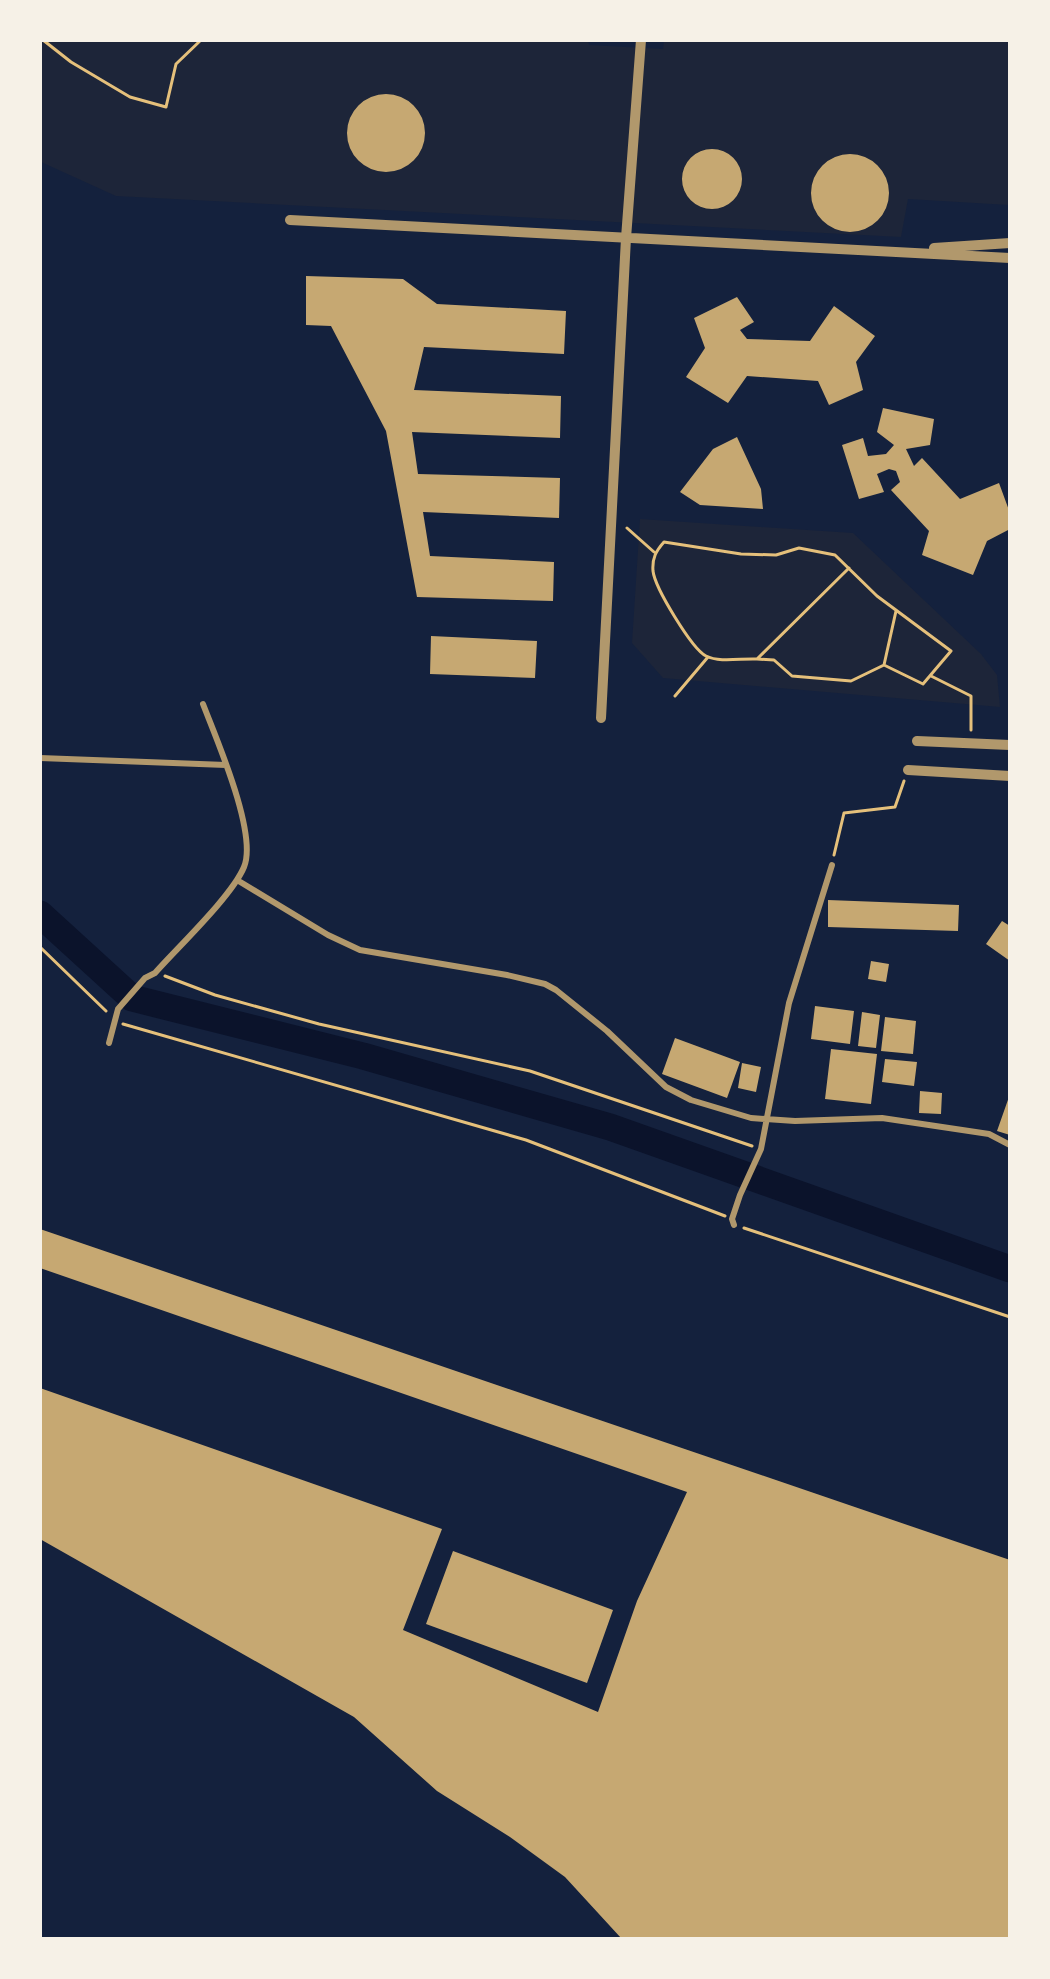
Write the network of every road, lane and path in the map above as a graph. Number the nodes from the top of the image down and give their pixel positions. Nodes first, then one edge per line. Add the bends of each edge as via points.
1 (43, 40) edge
2 (201, 40) edge
3 (641, 40) edge
4 (290, 220) dead end
5 (626, 238) junction
6 (1010, 243) edge
7 (891, 251) junction
8 (1010, 258) edge
9 (627, 528) dead end
10 (654, 552) junction
11 (849, 568) junction
12 (896, 611) junction
13 (708, 657) junction
14 (757, 659) junction
15 (884, 665) junction
16 (931, 676) junction
17 (675, 696) dead end
18 (203, 704) dead end
19 (601, 718) dead end
20 (918, 741) dead end
21 (971, 744) junction
22 (1010, 745) edge
23 (40, 758) edge
24 (226, 765) junction
25 (908, 770) joint
26 (1010, 776) edge
27 (832, 865) joint
28 (237, 880) junction
29 (40, 947) edge
30 (155, 973) junction
31 (116, 1022) junction
32 (109, 1043) dead end
33 (767, 1120) junction
34 (1010, 1145) edge
35 (762, 1149) junction
36 (733, 1222) junction
37 (1010, 1317) edge

1 - 2 path via 71,62 130,97 166,107 176,64
3 - 5 street
4 - 5 street
5 - 7 street
5 - 19 street
6 - 7 street
7 - 8 street
9 - 10 path
10 - 11 path via 664,542 741,554 776,555 799,548 835,555
10 - 13 path via 653,572 661,591 696,649
11 - 12 path
11 - 14 path
12 - 15 path
12 - 16 path via 951,651
13 - 14 path
13 - 17 path
14 - 15 path via 774,660 792,676 851,681
15 - 16 path via 923,684
16 - 21 path via 972,696
18 - 24 street
20 - 21 street
21 - 22 street
23 - 24 street
24 - 28 street via 248,846
25 - 26 street
25 - 27 path via 895,807 844,813
27 - 33 street via 789,1003
28 - 30 street
28 - 33 street via 360,950 545,984 591,1018 676,1094 734,1114
29 - 31 path
30 - 31 street via 145,978 118,1009
30 - 35 path via 215,995 319,1024 530,1071
31 - 32 street
31 - 36 path via 526,1140
33 - 34 street via 882,1118 989,1134
33 - 35 street
35 - 36 street via 740,1195
36 - 37 path

